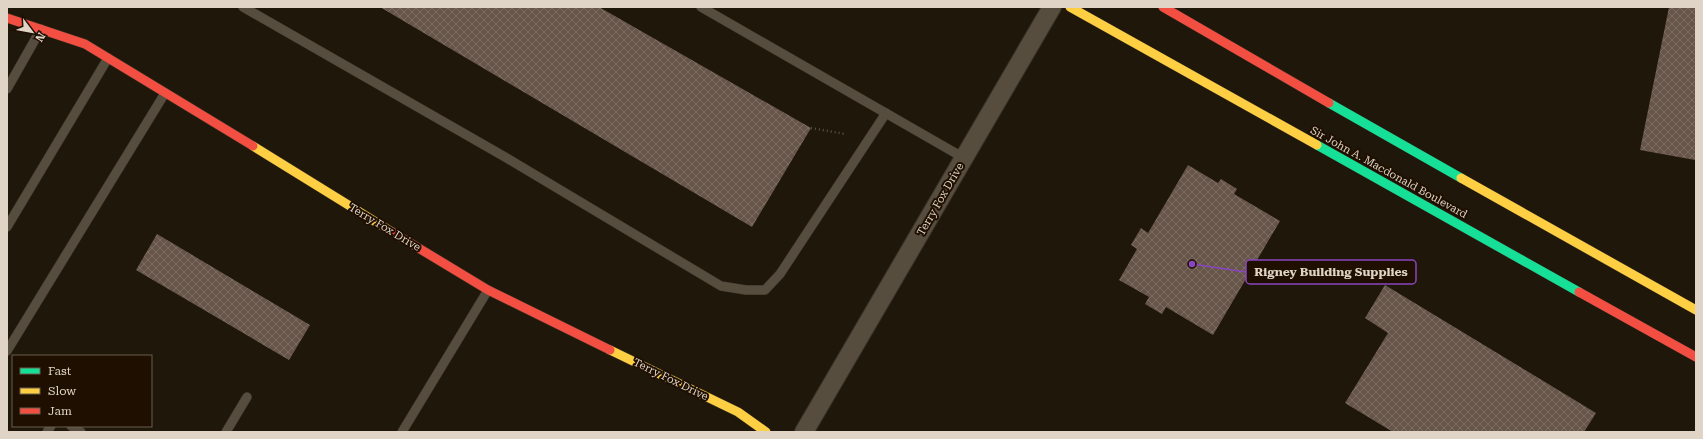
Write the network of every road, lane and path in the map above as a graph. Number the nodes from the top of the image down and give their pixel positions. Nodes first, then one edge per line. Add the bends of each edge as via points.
1 (243, 7) edge
2 (701, 7) edge
3 (1052, 7) edge
4 (1070, 7) edge
5 (1163, 7) edge
6 (7, 18) edge
7 (41, 29) junction
8 (108, 58) junction
9 (7, 89) edge
10 (165, 93) junction
11 (886, 114) junction
12 (811, 128) dead end
13 (845, 134) dead end
14 (964, 158) junction
15 (7, 227) edge
16 (488, 290) junction
17 (1696, 310) edge
18 (7, 351) edge
19 (1696, 357) edge
20 (247, 397) dead end
21 (226, 432) edge
22 (402, 432) edge
23 (766, 432) edge
24 (804, 432) edge

1 - 11 lane via 505,157 721,286 765,290 780,274
2 - 11 lane
3 - 14 street, Terry Fox Drive
4 - 19 main road, Sir John A. Macdonald Boulevard
5 - 17 main road via 1294,84
6 - 7 main road, Terry Fox Drive
7 - 8 main road, Terry Fox Drive via 85,44
7 - 9 lane
8 - 10 main road, Terry Fox Drive
8 - 15 lane
10 - 16 main road, Terry Fox Drive
10 - 18 lane
11 - 14 lane
12 - 13 path
14 - 24 street, Terry Fox Drive
16 - 22 lane
16 - 23 main road, Terry Fox Drive via 738,412
20 - 21 lane

